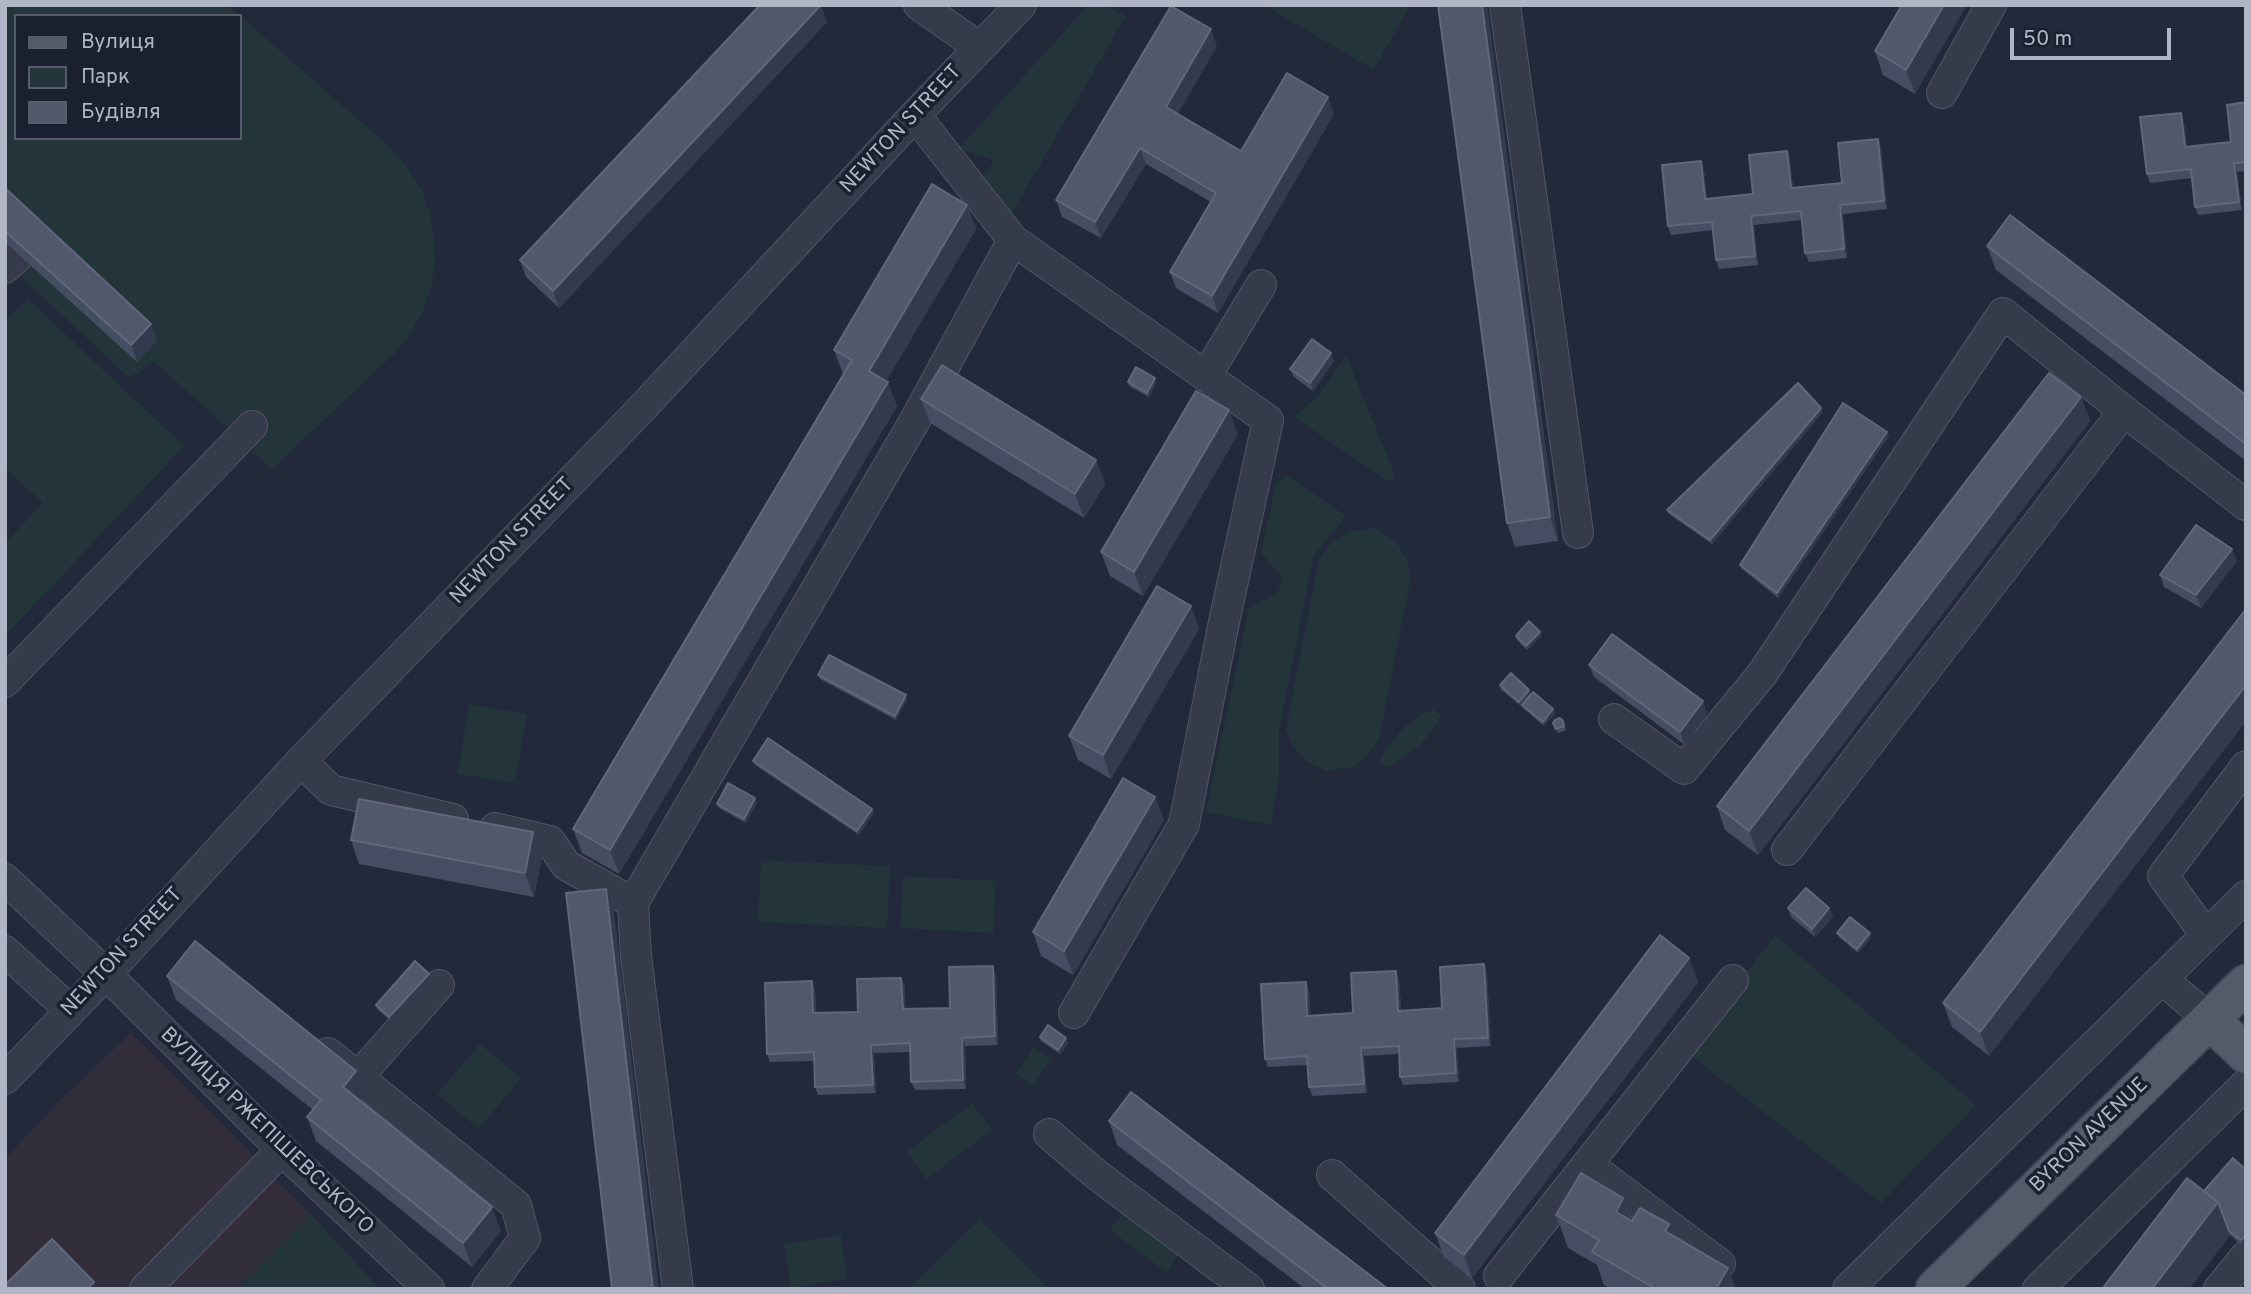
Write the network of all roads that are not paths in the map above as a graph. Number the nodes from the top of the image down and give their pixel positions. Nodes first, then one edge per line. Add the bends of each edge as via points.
1 (919, 5) edge
2 (1021, 5) edge
3 (1505, 5) edge
4 (1991, 5) edge
5 (980, 48) junction
6 (1942, 93) dead end
7 (915, 116) junction
8 (1013, 240) junction
9 (1261, 285) dead end
10 (1206, 376) junction
11 (2124, 411) junction
12 (252, 426) dead end
13 (2246, 505) edge
14 (1577, 533) dead end
15 (5, 682) edge
16 (1614, 719) dead end
17 (301, 761) junction
18 (2246, 766) edge
19 (1787, 850) dead end
20 (5, 879) edge
21 (2246, 896) edge
22 (633, 903) junction
23 (2206, 935) junction
24 (5, 951) edge
25 (106, 974) junction
26 (2162, 979) junction
27 (1733, 980) dead end
28 (2246, 984) edge
29 (439, 985) dead end
30 (70, 1010) junction
31 (1074, 1013) dead end
32 (2210, 1020) junction
33 (307, 1036) edge
34 (2246, 1054) edge
35 (5, 1079) edge
36 (376, 1083) junction
37 (2246, 1084) edge
38 (1049, 1134) dead end
39 (282, 1150) junction
40 (1587, 1164) junction
41 (1332, 1175) dead end
42 (2246, 1256) edge
43 (1720, 1264) edge
44 (1502, 1285) edge
45 (145, 1289) edge
46 (429, 1289) edge
47 (487, 1289) edge
48 (678, 1289) edge
49 (1249, 1289) edge
50 (1460, 1289) edge
51 (1848, 1289) edge
52 (1935, 1289) edge
53 (2038, 1289) edge
54 (2219, 1289) edge

1 - 5 street
2 - 5 street, NEWTON STREET
3 - 14 street
4 - 6 street
5 - 7 street, NEWTON STREET
7 - 8 street
7 - 17 street, NEWTON STREET via 636,415
8 - 10 street
8 - 22 street via 915,422
9 - 10 street
10 - 31 street via 1268,420 1184,824
11 - 13 street
11 - 16 street via 2003,313 1762,674 1684,769
11 - 19 street
12 - 15 street
17 - 22 street via 331,790 550,841 566,865
17 - 25 street, NEWTON STREET
18 - 23 street via 2163,876
20 - 25 street, ВУЛИЦЯ РЖЕПІШЕВСЬКОГО
21 - 23 street
22 - 48 street
23 - 26 street
24 - 30 street
25 - 30 street, NEWTON STREET
25 - 39 street, ВУЛИЦЯ РЖЕПІШЕВСЬКОГО
26 - 32 street
26 - 51 street
27 - 40 street
28 - 32 main road, BYRON AVENUE
29 - 36 street
30 - 35 street, NEWTON STREET
32 - 34 main road
32 - 52 main road, BYRON AVENUE
33 - 36 street
36 - 47 street via 463,1149 516,1205 525,1238
37 - 53 street
38 - 49 street
39 - 45 street
39 - 46 street, ВУЛИЦЯ РЖЕПІШЕВСЬКОГО
40 - 43 street
40 - 44 street
41 - 50 street
42 - 54 street

